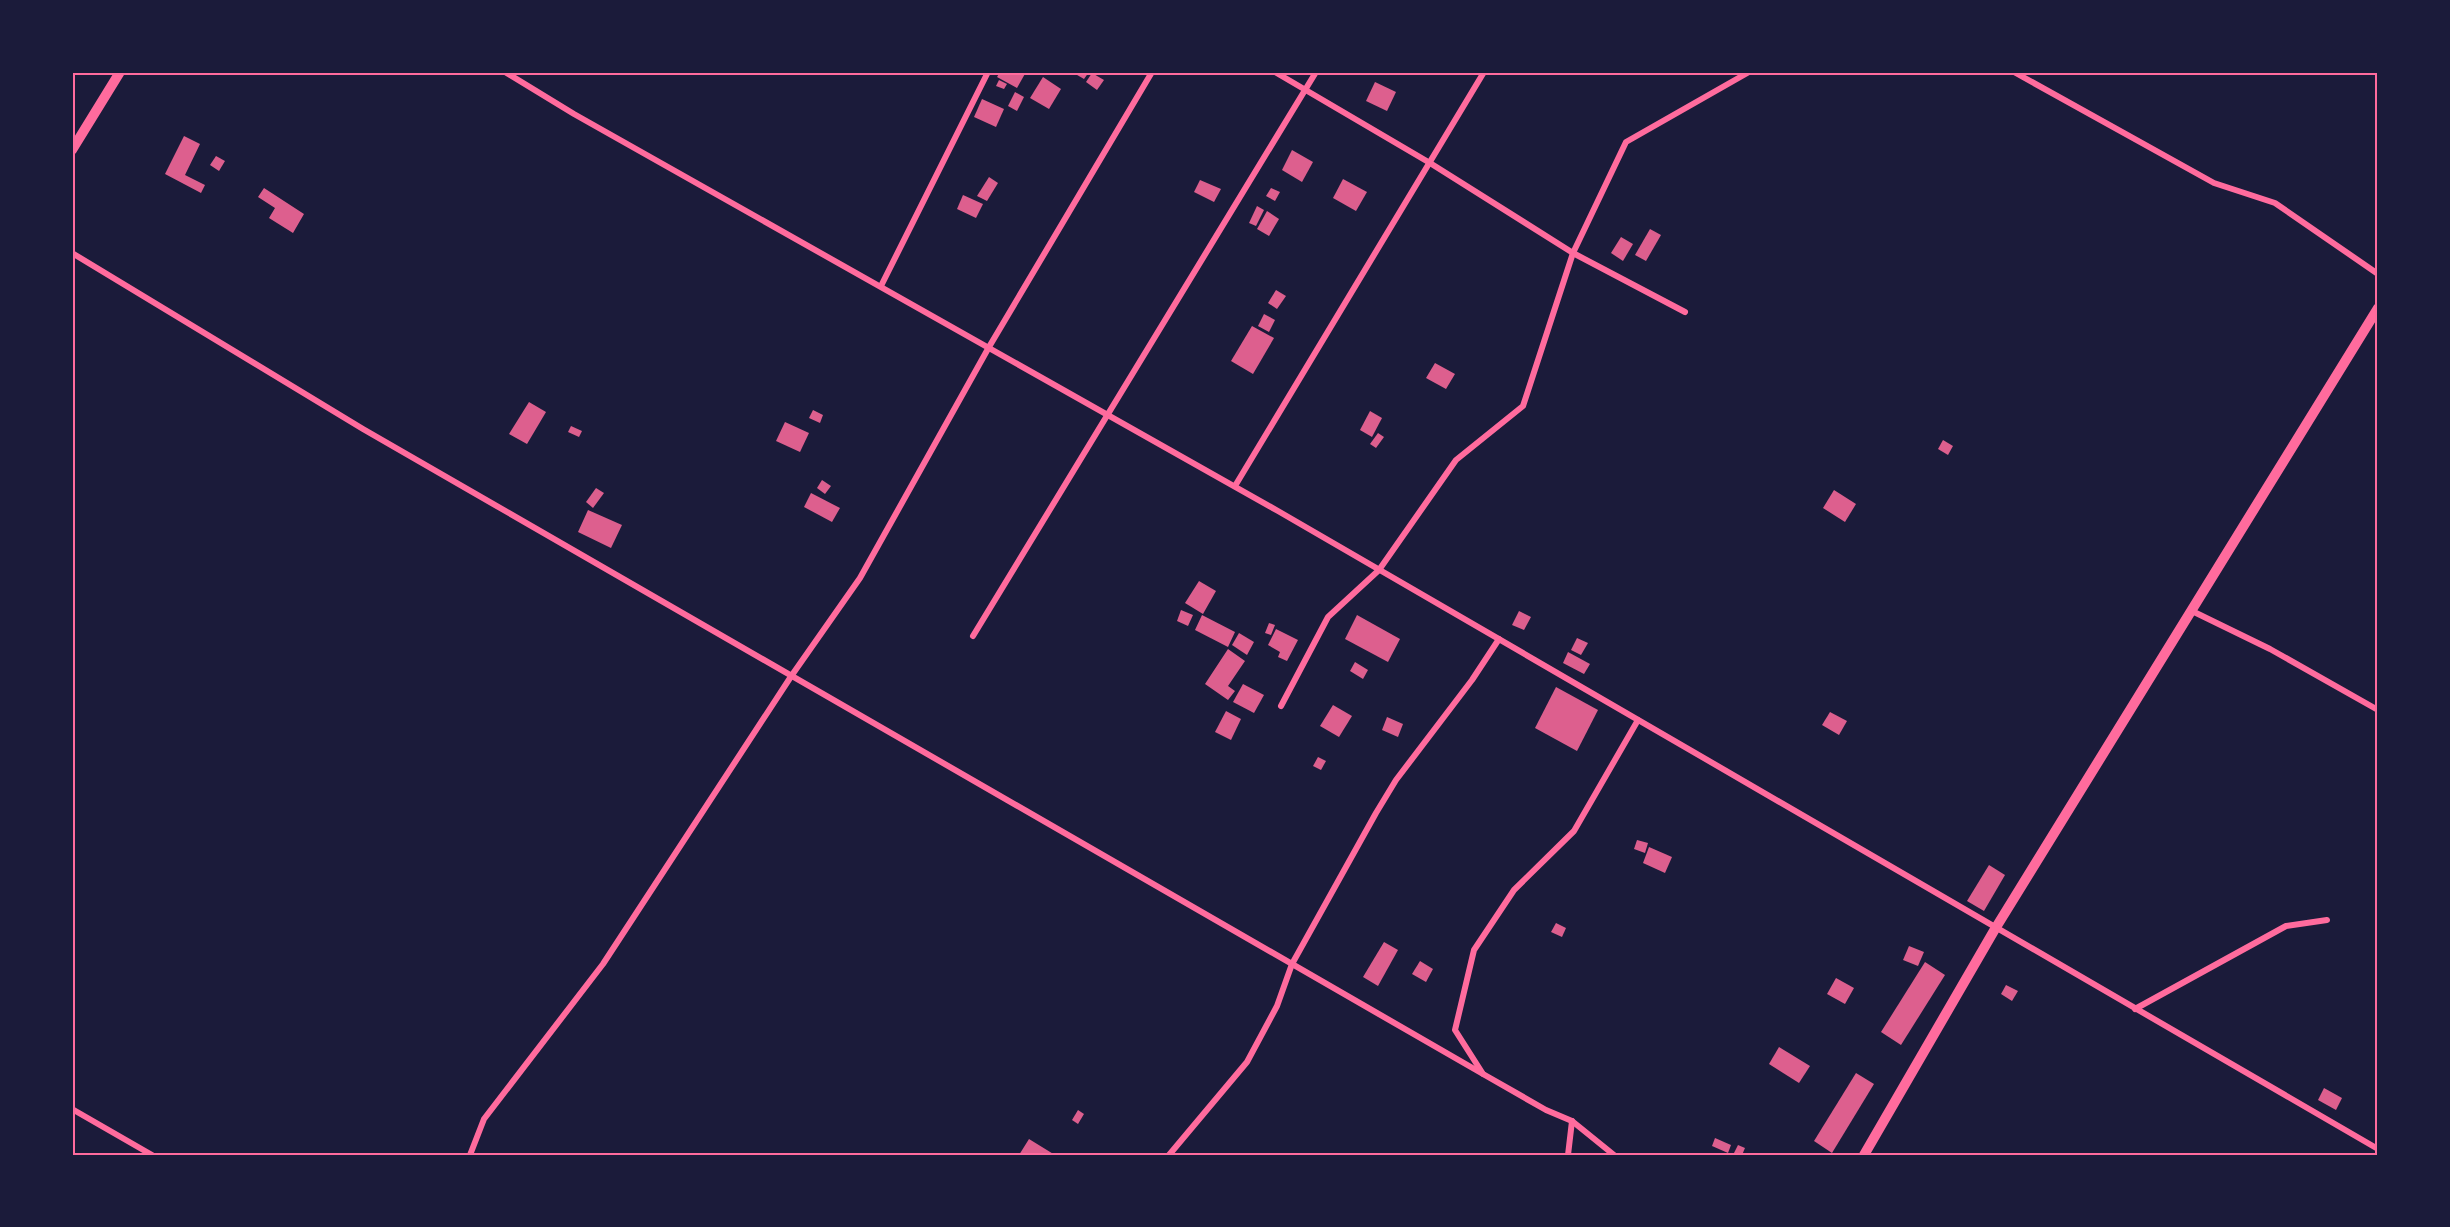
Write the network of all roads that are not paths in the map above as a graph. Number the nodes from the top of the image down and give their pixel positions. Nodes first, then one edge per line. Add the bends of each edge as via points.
1 (120, 72) edge
2 (505, 72) edge
3 (988, 72) edge
4 (1152, 72) edge
5 (1275, 72) edge
6 (1316, 72) edge
7 (1484, 72) edge
8 (1749, 72) edge
9 (2014, 72) edge
10 (1305, 90) junction
11 (72, 150) edge
12 (1430, 162) junction
13 (72, 253) edge
14 (1573, 253) junction
15 (2378, 274) edge
16 (881, 286) junction
17 (2378, 308) edge
18 (1685, 312) dead end
19 (989, 347) junction
20 (1108, 415) junction
21 (1234, 486) junction
22 (1379, 570) junction
23 (2193, 611) junction
24 (973, 636) dead end
25 (1499, 639) junction
26 (792, 675) junction
27 (1281, 706) dead end
28 (2378, 710) edge
29 (1638, 720) junction
30 (2327, 920) dead end
31 (1995, 929) junction
32 (1292, 964) junction
33 (2135, 1009) junction
34 (1483, 1074) junction
35 (72, 1109) edge
36 (1572, 1121) junction
37 (2378, 1149) edge
38 (152, 1155) edge
39 (470, 1155) edge
40 (1169, 1155) edge
41 (1568, 1155) edge
42 (1614, 1155) edge
43 (1864, 1155) edge

1 - 11 street
2 - 16 street
3 - 16 street
4 - 19 street
5 - 10 street
6 - 10 street
7 - 12 street
8 - 14 street via 1626,142
9 - 15 street via 2214,183 2275,203
10 - 12 street
10 - 20 street
12 - 14 street
12 - 21 street
13 - 26 street via 363,429
14 - 18 street
14 - 22 street via 1523,405 1456,460
16 - 19 street
17 - 23 street
19 - 20 street
19 - 26 street via 860,578
20 - 21 street
20 - 24 street
21 - 22 street
22 - 25 street
22 - 27 street via 1328,617
23 - 28 street
23 - 31 street
25 - 29 street
25 - 32 street via 1396,780
26 - 32 street
26 - 39 street via 603,964 484,1119
29 - 31 street
29 - 34 street via 1574,831 1514,890 1474,950 1455,1030
30 - 33 street via 2286,926
31 - 33 street
31 - 43 street
32 - 34 street
32 - 40 street via 1247,1062
33 - 37 street
34 - 36 street
35 - 38 street
36 - 41 street
36 - 42 street

